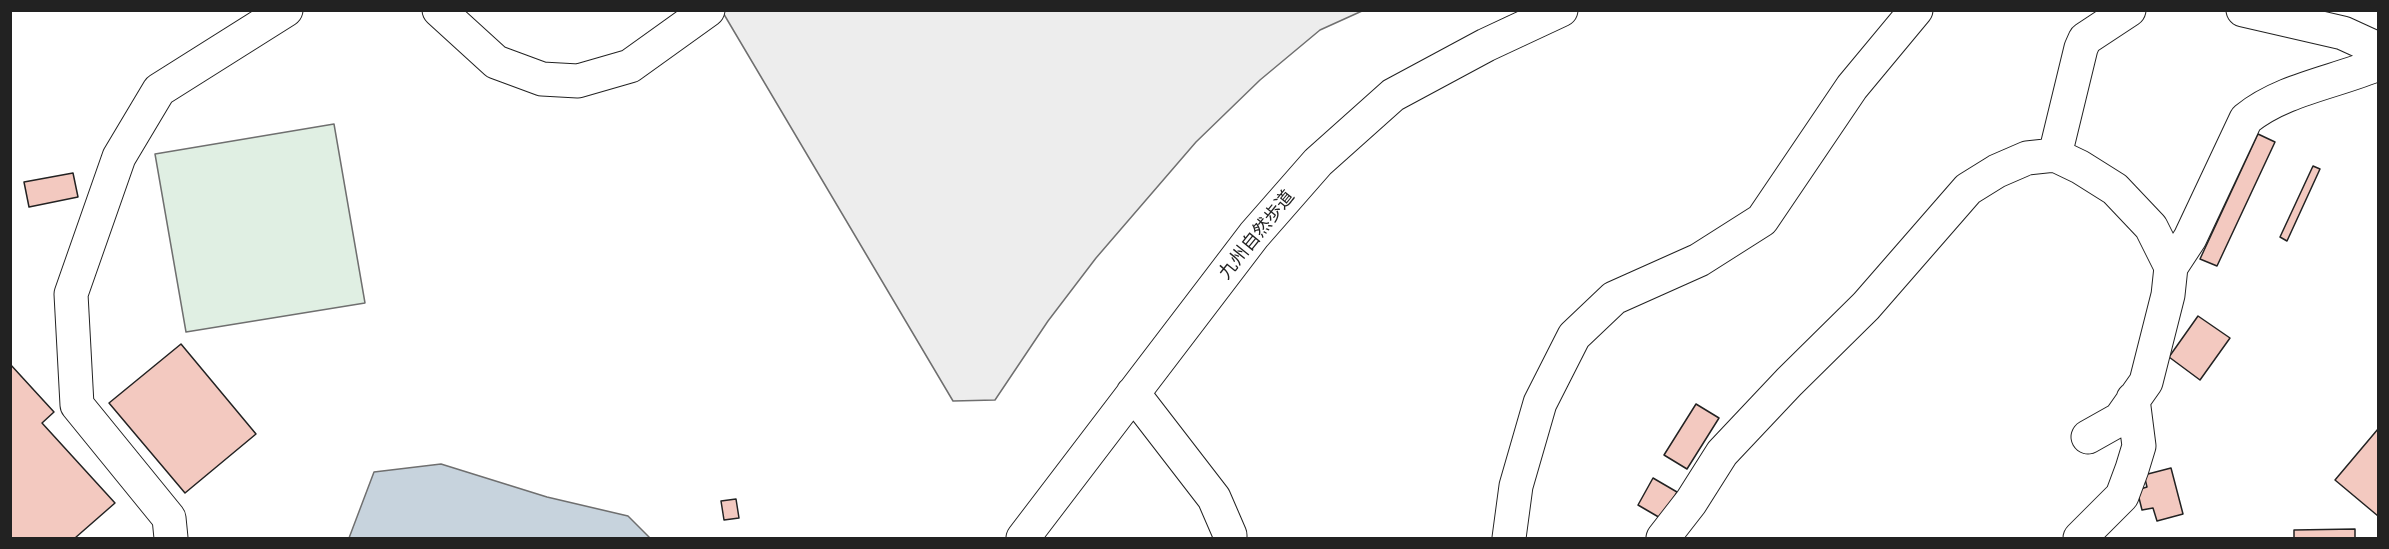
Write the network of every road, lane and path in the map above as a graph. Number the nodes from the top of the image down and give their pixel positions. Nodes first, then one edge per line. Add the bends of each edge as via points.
1 (286, 10) edge
2 (439, 10) edge
3 (708, 10) edge
4 (1561, 10) edge
5 (1916, 10) edge
6 (2129, 10) edge
7 (2243, 10) edge
8 (2379, 49) edge
9 (2379, 64) edge
10 (2055, 155) junction
11 (2171, 267) junction
12 (1133, 393) junction
13 (2133, 399) junction
14 (2088, 437) dead end
15 (2089, 535) edge
16 (171, 538) edge
17 (1023, 538) edge
18 (1230, 538) edge
19 (1509, 538) edge
20 (1663, 538) edge

1 - 16 street via 159,90 119,157 71,294 78,405 169,518
2 - 3 street via 495,62 542,79 578,81 630,66
4 - 12 street, 九州自然歩道 via 1393,95 1318,162 1254,235
5 - 19 street via 1852,87 1762,219 1699,260 1614,298 1574,336 1540,403 1516,486
6 - 10 street via 2085,39 2080,48
7 - 8 street via 2343,33
9 - 11 street via 2259,108 2246,119 2190,238
10 - 11 street via 2115,189 2151,227
10 - 20 street via 2027,158 1968,189 1866,306 1722,453
11 - 13 street via 2168,295 2146,382
12 - 17 street, 九州自然歩道
12 - 18 street via 1214,498
13 - 14 street via 2120,418
13 - 15 street via 2139,446 2132,469 2122,496

